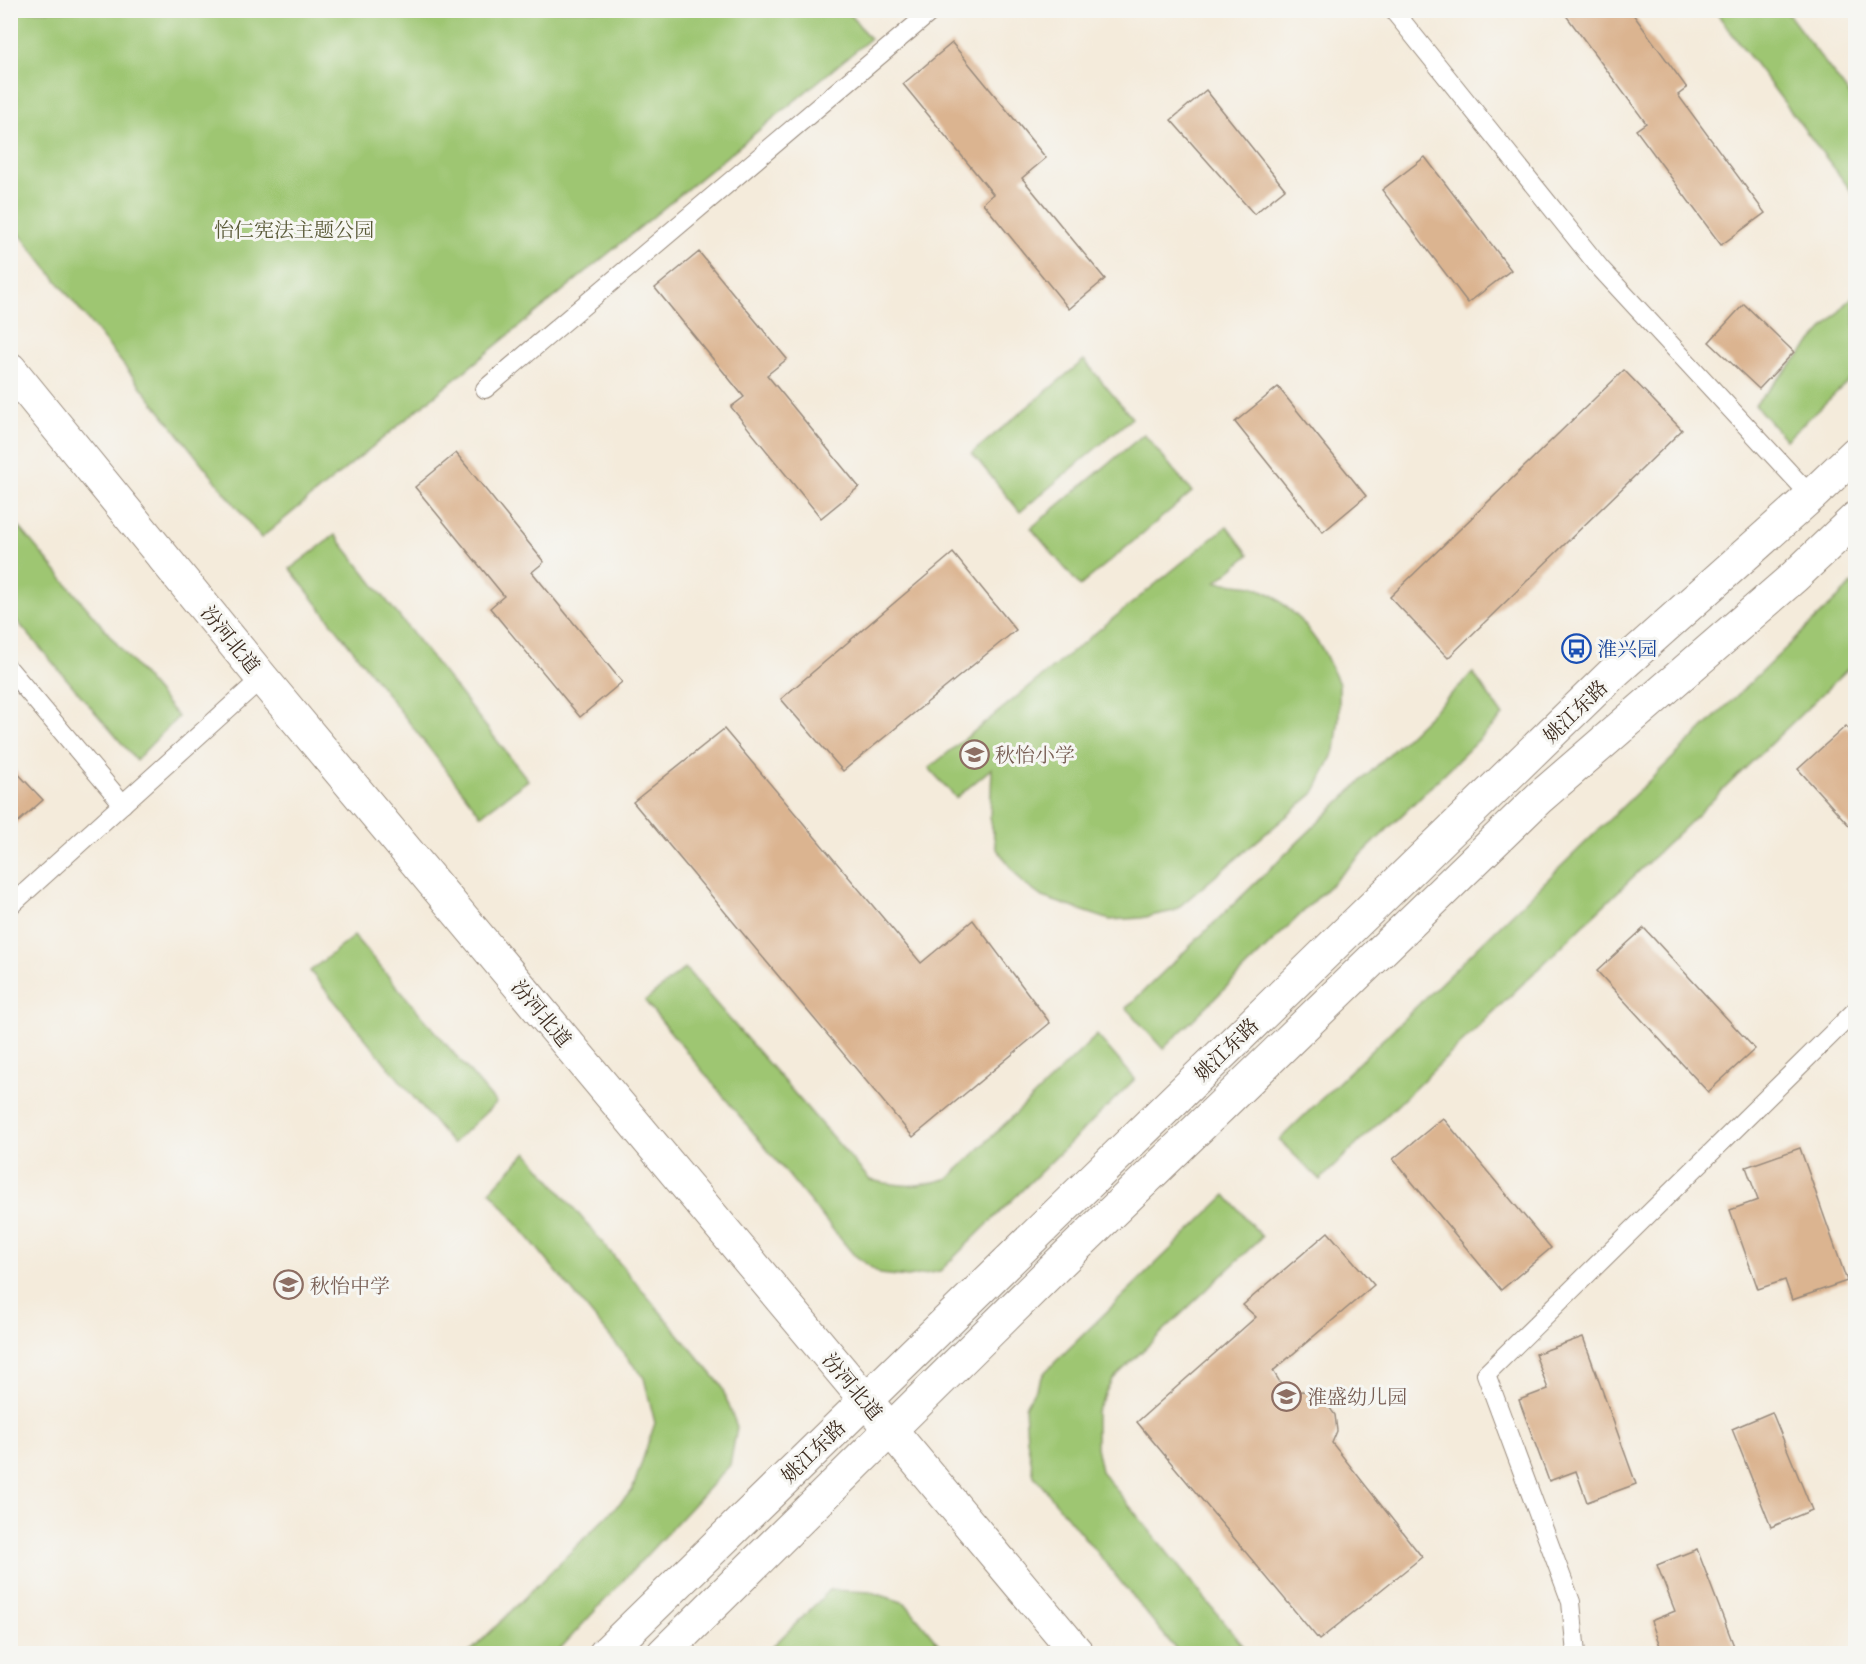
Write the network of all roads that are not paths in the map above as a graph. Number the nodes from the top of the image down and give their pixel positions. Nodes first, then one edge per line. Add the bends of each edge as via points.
1 (933, 10) edge
2 (1393, 10) edge
3 (10, 369) edge
4 (485, 389) dead end
5 (1856, 453) edge
6 (1811, 496) junction
7 (1856, 518) edge
8 (10, 670) edge
9 (262, 678) junction
10 (123, 804) junction
11 (10, 906) edge
12 (1856, 1010) edge
13 (865, 1400) junction
14 (890, 1430) junction
15 (605, 1653) edge
16 (663, 1653) edge
17 (1078, 1653) edge
18 (1576, 1653) edge

1 - 4 lane
2 - 6 lane via 1600,268
3 - 9 street, 汾河北道
5 - 6 street, 姚江东路
6 - 13 street, 姚江东路 via 1612,674
7 - 14 street, 姚江东路 via 1794,578 1539,798
8 - 10 lane
9 - 10 lane
9 - 13 street, 汾河北道
10 - 11 lane
12 - 18 lane via 1486,1374 1571,1602
13 - 14 street, 汾河北道
13 - 15 street, 姚江东路
14 - 16 street, 姚江东路
14 - 17 street, 汾河北道

